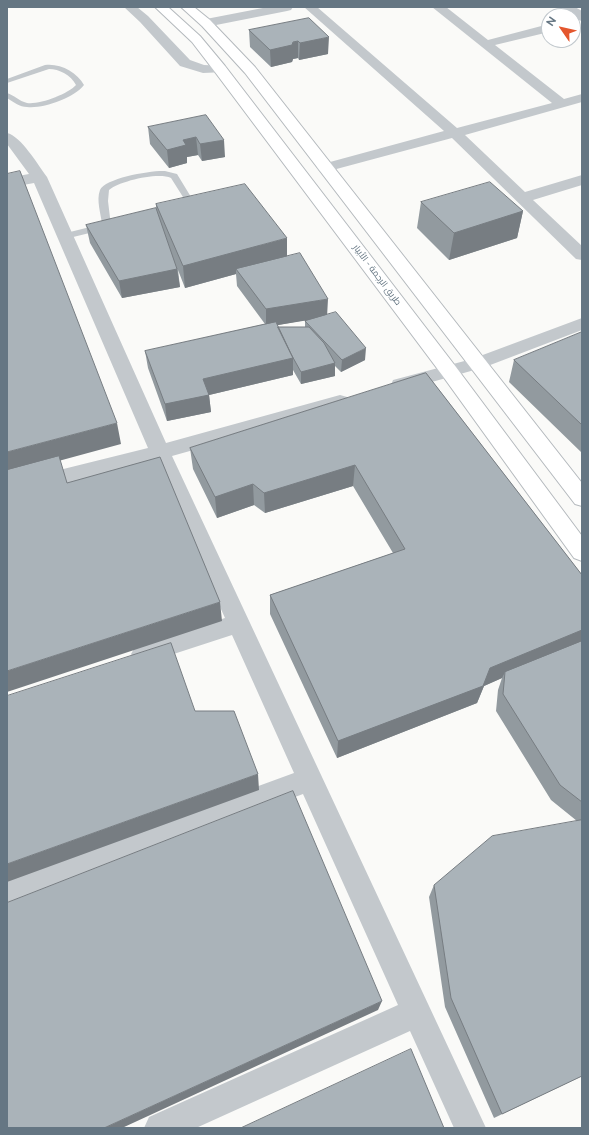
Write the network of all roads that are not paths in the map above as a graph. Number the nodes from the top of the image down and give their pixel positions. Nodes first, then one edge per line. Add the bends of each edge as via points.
1 (130, 7) edge
2 (161, 7) edge
3 (187, 7) edge
4 (287, 7) edge
5 (310, 7) edge
6 (438, 7) edge
7 (567, 7) edge
8 (582, 19) edge
9 (206, 23) junction
10 (541, 30) edge
11 (485, 44) junction
12 (220, 69) junction
13 (7, 81) edge
14 (7, 95) edge
15 (582, 98) edge
16 (562, 104) junction
17 (455, 133) junction
18 (7, 137) edge
19 (324, 168) junction
20 (38, 177) junction
21 (582, 180) edge
22 (7, 183) edge
23 (522, 198) junction
24 (168, 212) edge
25 (64, 236) junction
26 (582, 255) edge
27 (582, 324) edge
28 (478, 363) junction
29 (450, 371) junction
30 (381, 390) edge
31 (358, 396) edge
32 (160, 452) junction
33 (7, 492) edge
34 (582, 498) edge
35 (582, 552) edge
36 (239, 623) junction
37 (119, 662) edge
38 (310, 779) junction
39 (7, 892) edge
40 (417, 1012) junction
41 (160, 1128) edge
42 (470, 1128) edge

1 - 12 street via 185,63 203,69
2 - 12 highway, طريق الرجمة - الأبيار via 196,39
3 - 9 highway
4 - 9 street
5 - 17 street
6 - 11 street
7 - 8 street
9 - 19 highway via 250,70
10 - 11 street
11 - 16 street
12 - 29 highway, طريق الرجمة - الأبيار
13 - 14 lane via 48,67 56,67 64,70 80,85 73,92 35,105 25,104
15 - 16 street
16 - 17 street
17 - 19 street
17 - 23 street
18 - 20 street
19 - 28 highway
20 - 22 street
20 - 25 street
21 - 23 street
23 - 26 street
24 - 25 lane via 182,207 187,200 174,176 160,173 116,182 108,186 104,193 111,225
25 - 32 street
27 - 28 street
28 - 29 street
28 - 34 highway
29 - 30 street
29 - 35 highway, طريق الرجمة - الأبيار
31 - 32 street
32 - 33 street
32 - 36 street
36 - 37 street
36 - 38 street
38 - 39 street
38 - 40 street
40 - 41 street
40 - 42 street

